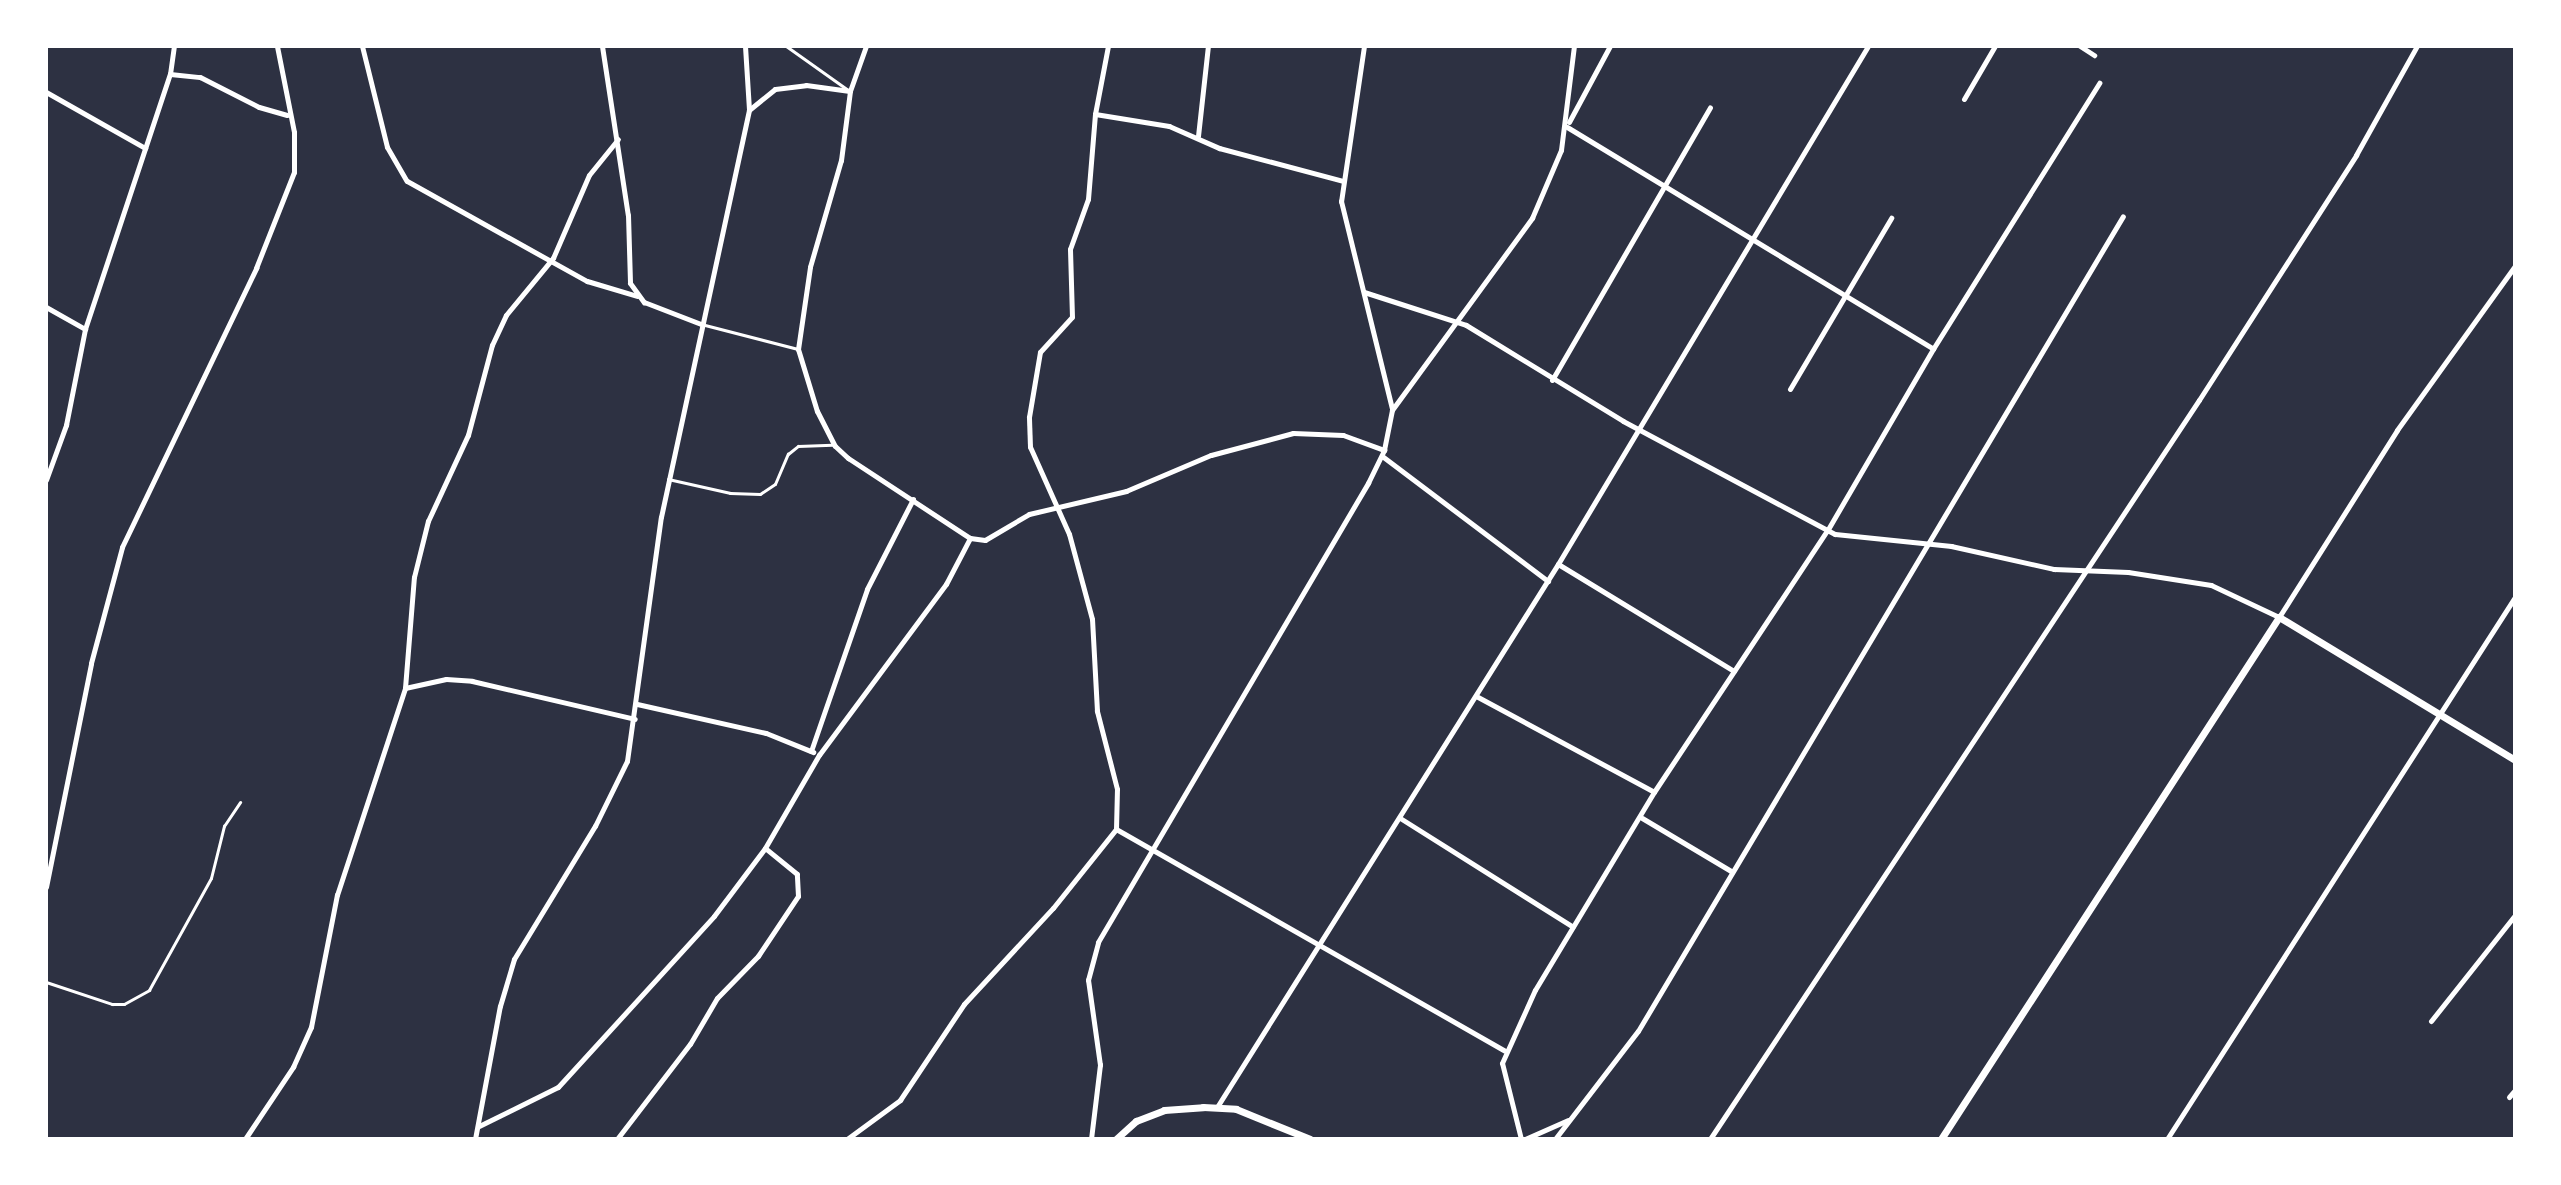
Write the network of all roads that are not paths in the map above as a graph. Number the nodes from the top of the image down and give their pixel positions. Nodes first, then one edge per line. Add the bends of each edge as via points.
1 (163, 46) edge
2 (277, 46) edge
3 (362, 46) edge
4 (602, 46) edge
5 (745, 46) edge
6 (786, 46) edge
7 (866, 46) edge
8 (1108, 46) edge
9 (1208, 46) edge
10 (1364, 46) edge
11 (1574, 46) edge
12 (1610, 46) edge
13 (1868, 46) edge
14 (1995, 46) edge
15 (2080, 46) edge
16 (2417, 46) edge
17 (173, 49) edge
18 (2094, 55) dead end
19 (170, 74) junction
20 (2099, 83) dead end
21 (850, 91) junction
22 (46, 92) edge
23 (1964, 99) dead end
24 (1710, 107) dead end
25 (749, 110) junction
26 (1095, 114) junction
27 (287, 115) junction
28 (1567, 127) junction
29 (1198, 136) junction
30 (618, 139) junction
31 (145, 148) junction
32 (1343, 181) junction
33 (1665, 190) junction
34 (2123, 216) dead end
35 (1891, 218) dead end
36 (1752, 241) junction
37 (553, 258) junction
38 (2515, 266) edge
39 (1364, 292) junction
40 (637, 296) junction
41 (1845, 296) junction
42 (46, 307) edge
43 (1453, 321) junction
44 (701, 324) junction
45 (85, 329) junction
46 (798, 349) junction
47 (1933, 349) junction
48 (1552, 380) junction
49 (1790, 389) dead end
50 (1392, 410) junction
51 (1639, 429) junction
52 (835, 446) junction
53 (1383, 453) junction
54 (668, 479) junction
55 (46, 480) edge
56 (913, 499) junction
57 (1057, 507) junction
58 (1827, 531) junction
59 (970, 538) junction
60 (1926, 544) junction
61 (1558, 564) junction
62 (2085, 569) junction
63 (1548, 581) junction
64 (2515, 597) edge
65 (2279, 617) junction
66 (1734, 671) junction
67 (405, 688) junction
68 (1476, 696) junction
69 (637, 704) junction
70 (2436, 714) junction
71 (635, 719) junction
72 (811, 751) junction
73 (819, 755) junction
74 (2515, 760) edge
75 (1654, 792) junction
76 (240, 802) dead end
77 (1400, 818) junction
78 (1642, 818) junction
79 (1116, 829) junction
80 (1155, 847) junction
81 (765, 848) junction
82 (1731, 871) junction
83 (46, 887) edge
84 (2515, 915) edge
85 (1573, 927) junction
86 (1320, 946) junction
87 (46, 982) edge
88 (2431, 1021) dead end
89 (1504, 1050) junction
90 (2515, 1090) edge
91 (2509, 1097) dead end
92 (1217, 1108) junction
93 (1568, 1120) junction
94 (479, 1126) junction
95 (245, 1139) edge
96 (475, 1139) edge
97 (617, 1139) edge
98 (847, 1139) edge
99 (1091, 1139) edge
100 (1116, 1139) edge
101 (1310, 1139) edge
102 (1523, 1139) edge
103 (1555, 1139) edge
104 (1710, 1139) edge
105 (1941, 1139) edge
106 (2167, 1139) edge

1 - 17 street
2 - 27 street
3 - 37 street via 387,147 407,181
4 - 30 street
5 - 25 street
6 - 21 lane
7 - 21 street
8 - 26 street
9 - 29 street
10 - 32 street
11 - 28 street
12 - 28 street
13 - 36 street
14 - 23 street
15 - 18 street
16 - 62 street via 2356,155
17 - 19 street
19 - 27 street via 200,77
19 - 31 street
20 - 47 street
21 - 25 street via 806,85 775,89
21 - 46 street via 841,160 810,267
22 - 31 street
24 - 33 street
25 - 44 street
26 - 29 street
26 - 57 street via 1088,199 1070,249 1072,317 1040,352 1031,390 1030,447
27 - 83 street via 294,132 294,172 256,268 204,366 114,570
28 - 33 street
28 - 43 street via 1532,218
29 - 32 street via 1219,148
30 - 37 street via 589,175
30 - 40 street via 630,283
31 - 45 street
32 - 39 street via 1342,219
33 - 36 street
33 - 48 street
34 - 60 street
35 - 41 street
36 - 41 street
36 - 51 street
37 - 40 street via 587,281
37 - 67 street via 497,335 468,435 428,521 414,577
38 - 65 street via 2397,430
39 - 43 street
39 - 50 street
40 - 44 street
41 - 47 street
41 - 49 street
42 - 45 street
43 - 48 street
43 - 50 street
44 - 46 lane
44 - 54 street
45 - 55 street via 66,425
46 - 52 street
47 - 58 street
48 - 51 street
50 - 53 street
51 - 58 street
51 - 61 street
52 - 54 lane via 798,446 788,454 775,484 760,494
52 - 56 street
53 - 57 street via 1343,435 1293,433 1211,455 1126,491
53 - 63 street
53 - 80 street
54 - 69 street
56 - 59 street
56 - 72 street via 867,589
57 - 59 street via 1029,514 985,540
57 - 79 street via 1092,619 1097,711 1117,789
58 - 60 street
58 - 66 street
59 - 73 street via 946,584
60 - 62 street via 2054,569
60 - 82 street
61 - 63 street
61 - 66 street
62 - 65 street via 2211,585
62 - 104 street
63 - 68 street
64 - 70 street
65 - 70 street via 2368,667
65 - 105 street
66 - 75 street
67 - 71 street via 446,679 472,681
67 - 95 street via 337,895 311,1027 293,1067
68 - 75 street
68 - 77 street
69 - 71 street
69 - 72 street via 766,733
70 - 74 street
70 - 106 street
71 - 94 street via 627,761 613,794 514,959 500,1006
72 - 73 street
73 - 81 street
75 - 78 street
76 - 87 lane via 224,826 211,878 149,990 124,1004 112,1004
77 - 85 street
77 - 86 street
78 - 82 street
78 - 85 street
79 - 80 street
79 - 98 street via 1053,908 964,1004 900,1100
80 - 86 street
80 - 99 street via 1090,962 1100,1065
81 - 94 street via 714,916 558,1087
81 - 97 street via 797,874 798,896 758,956 717,998 690,1044
82 - 93 street via 1638,1031 1598,1089
84 - 88 street
85 - 89 street
86 - 89 street
86 - 92 street
89 - 102 street via 1507,1090
90 - 91 street
92 - 100 street via 1164,1110 1136,1121
92 - 101 street via 1236,1109
93 - 102 street
93 - 103 street
94 - 96 street

